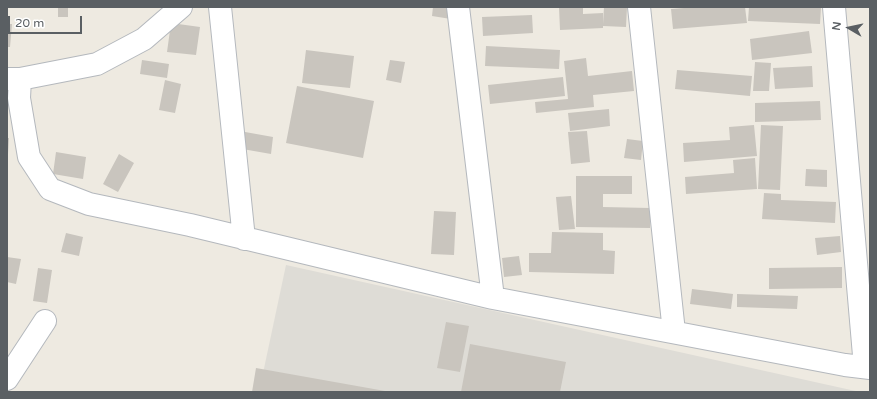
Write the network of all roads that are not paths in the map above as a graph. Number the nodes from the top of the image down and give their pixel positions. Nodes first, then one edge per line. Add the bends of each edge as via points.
1 (181, 7) edge
2 (220, 7) edge
3 (458, 7) edge
4 (639, 7) edge
5 (834, 7) edge
6 (14, 79) edge
7 (244, 238) junction
8 (493, 298) junction
9 (45, 321) dead end
10 (674, 332) junction
11 (867, 367) edge
12 (7, 379) edge

1 - 6 street via 144,39 97,64
2 - 7 street
3 - 8 street
4 - 10 street
5 - 11 street
6 - 7 street via 28,157 50,190 88,204
7 - 8 street
8 - 10 street
9 - 12 street
10 - 11 street

